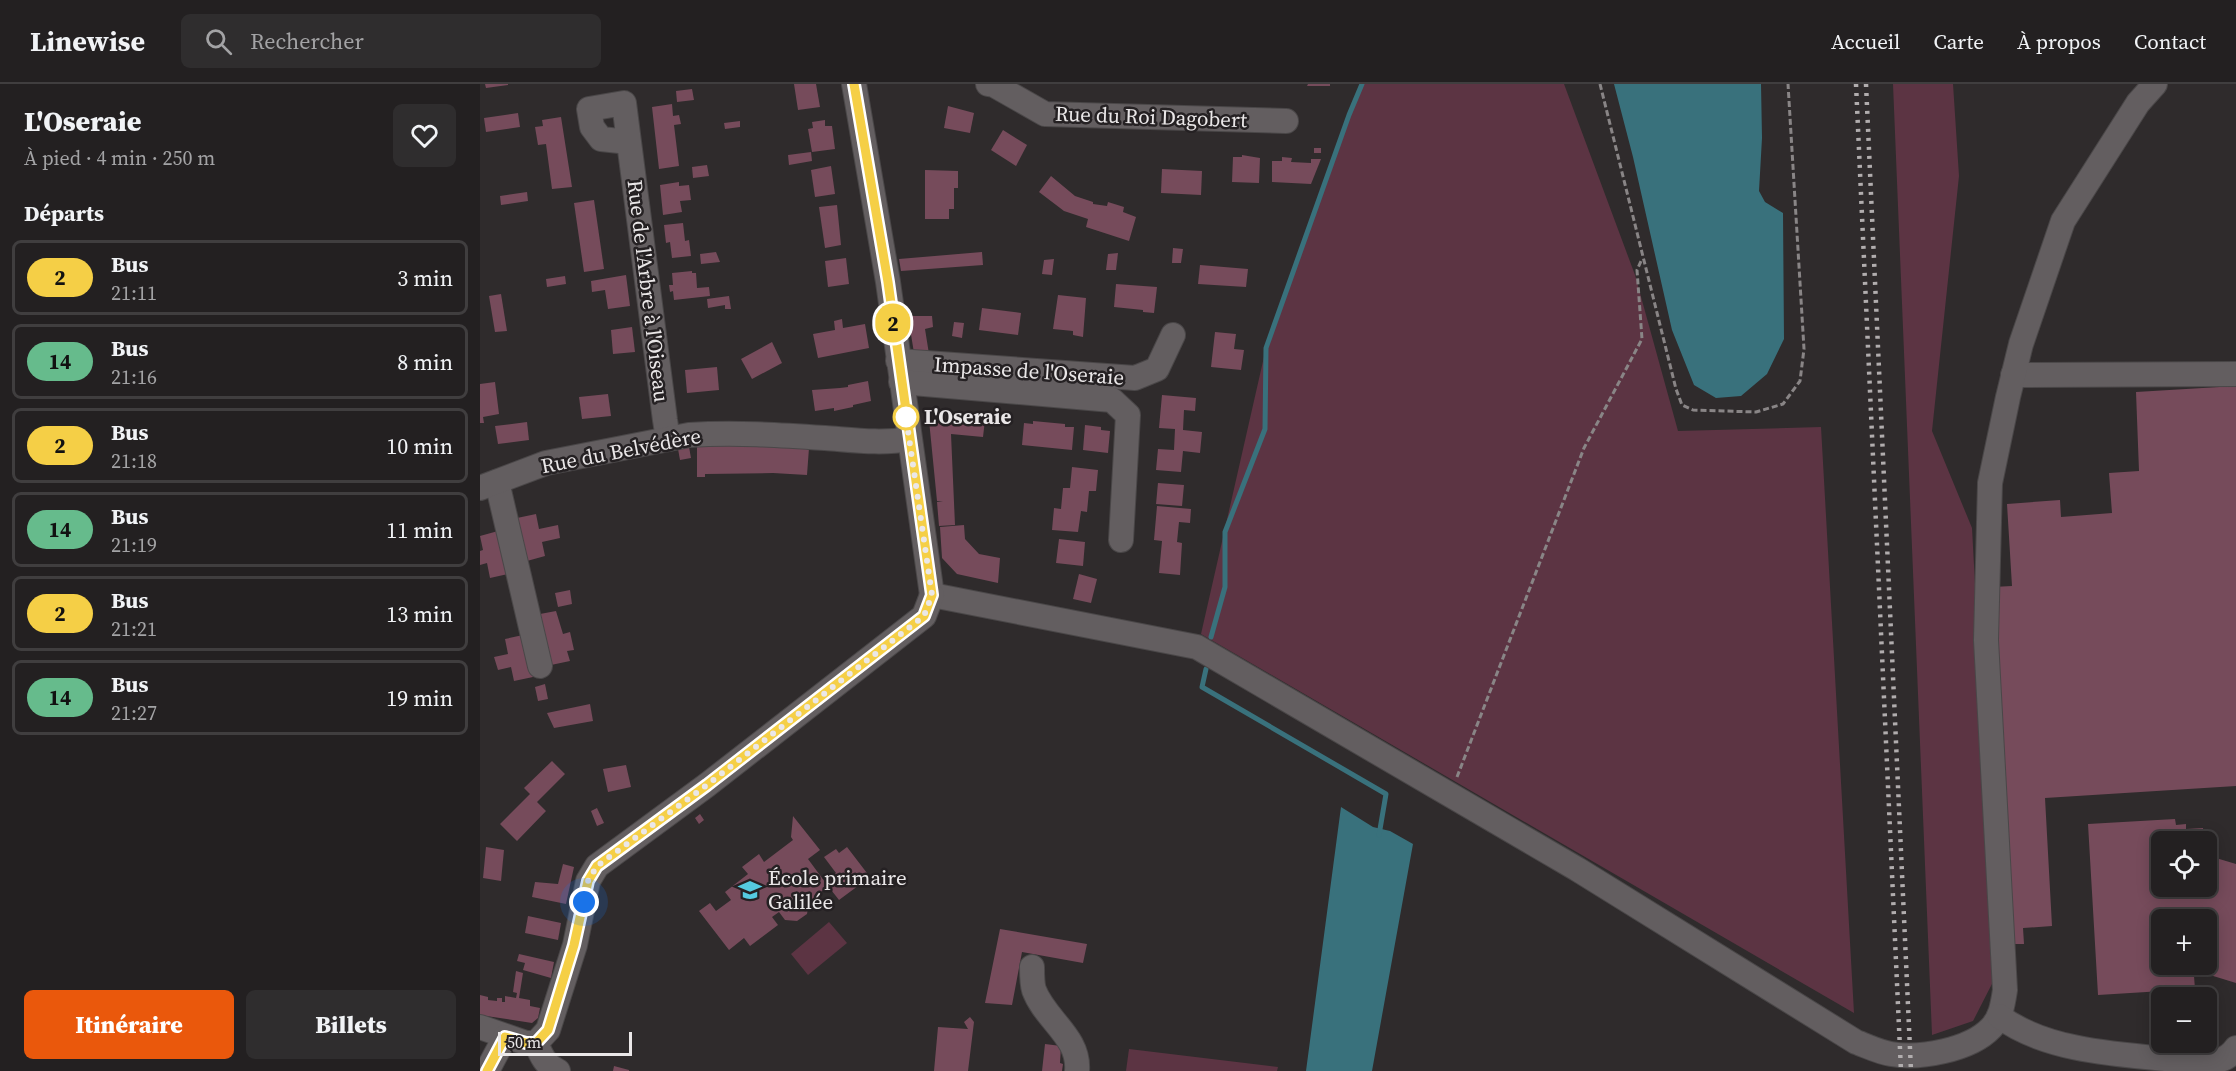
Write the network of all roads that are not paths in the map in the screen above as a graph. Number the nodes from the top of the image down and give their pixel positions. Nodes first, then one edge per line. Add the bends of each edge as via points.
1 (854, 84) edge
2 (988, 84) edge
3 (2155, 84) edge
4 (1286, 121) dead end
5 (629, 142) dead end
6 (1173, 334) dead end
7 (899, 371) junction
8 (2236, 374) edge
9 (2013, 375) junction
10 (668, 439) junction
11 (909, 439) junction
12 (488, 485) edge
13 (1120, 540) dead end
14 (932, 595) junction
15 (540, 666) dead end
16 (1032, 967) dead end
17 (1999, 1016) junction
18 (480, 1027) edge
19 (505, 1037) junction
20 (536, 1043) junction
21 (2236, 1048) edge
22 (2102, 1061) edge
23 (487, 1071) edge
24 (558, 1071) edge
25 (1077, 1071) edge

1 - 7 street
2 - 4 street, Rue du Roi Dagobert via 1045,114
3 - 9 street via 2138,103 2063,221
5 - 10 street, Rue de l'Arbre à l'Oiseau
6 - 7 street, Impasse de l'Oseraie via 1157,369 1134,378
7 - 11 street
7 - 13 street via 1112,400 1128,415
8 - 9 street
9 - 17 street via 1990,483 1987,572 1986,640 2006,972
10 - 11 street, Rue du Belvédère via 711,433 892,442
10 - 12 street, Rue du Belvédère via 546,463
11 - 14 street
12 - 15 street
14 - 17 street via 1197,647 1450,793 1856,1042 1878,1051 1905,1055 1943,1051 1980,1037
14 - 20 street via 924,616 597,866 588,881 574,945 548,1030
16 - 25 street via 1034,990 1071,1043 1078,1059
17 - 22 street via 2014,1027
18 - 19 street
19 - 20 street
19 - 23 street
20 - 24 street via 542,1058
21 - 22 street via 2218,1062

